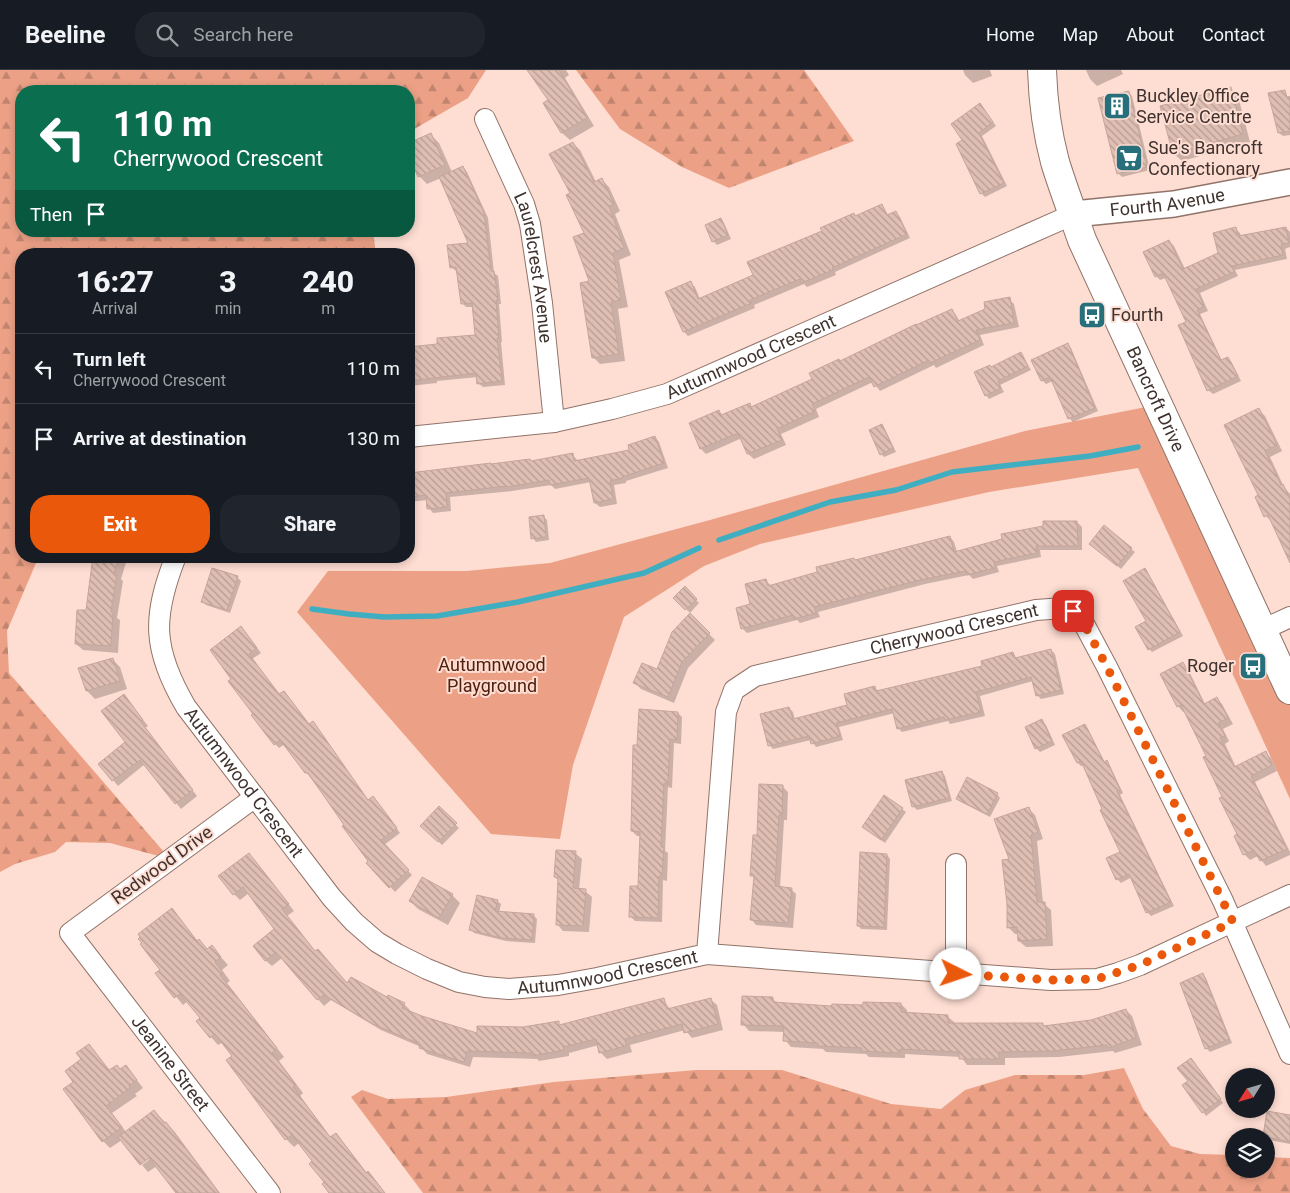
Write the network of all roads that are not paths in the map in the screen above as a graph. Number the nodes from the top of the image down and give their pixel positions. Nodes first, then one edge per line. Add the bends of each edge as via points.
1 (1042, 70) edge
2 (485, 119) dead end
3 (1290, 182) edge
4 (1074, 214) junction
5 (554, 422) junction
6 (415, 436) edge
7 (174, 563) edge
8 (1290, 617) edge
9 (1262, 630) junction
10 (1290, 690) edge
11 (255, 797) junction
12 (956, 864) dead end
13 (1290, 895) edge
14 (1233, 922) junction
15 (70, 933) joint
16 (707, 954) junction
17 (956, 974) junction
18 (1290, 1054) edge
19 (270, 1193) edge

1 - 4 main road, Bancroft Drive via 1043,100 1055,162
2 - 5 street, Laurelcrest Avenue via 530,224
3 - 4 street, Fourth Avenue via 1174,204
4 - 5 street, Autumnwood Crescent via 667,394
4 - 9 main road, Bancroft Drive via 1087,250
5 - 6 street, Autumnwood Crescent
7 - 11 street, Autumnwood Crescent via 161,598 158,619 164,660 186,707
8 - 9 street
9 - 10 main road, Bancroft Drive
11 - 15 street, Redwood Drive
11 - 16 street, Autumnwood Crescent via 354,922 398,954 459,982 508,989 532,988 597,978
12 - 17 street
13 - 14 street, Autumnwood Crescent
14 - 16 street, Cherrywood Crescent via 1083,622 1073,611 1053,608 755,676 734,690 726,712
14 - 17 street, Autumnwood Crescent via 1140,965 1097,979 1051,980
14 - 18 street, Cherrywood Crescent
15 - 19 street, Jeanine Street
16 - 17 street, Autumnwood Crescent

